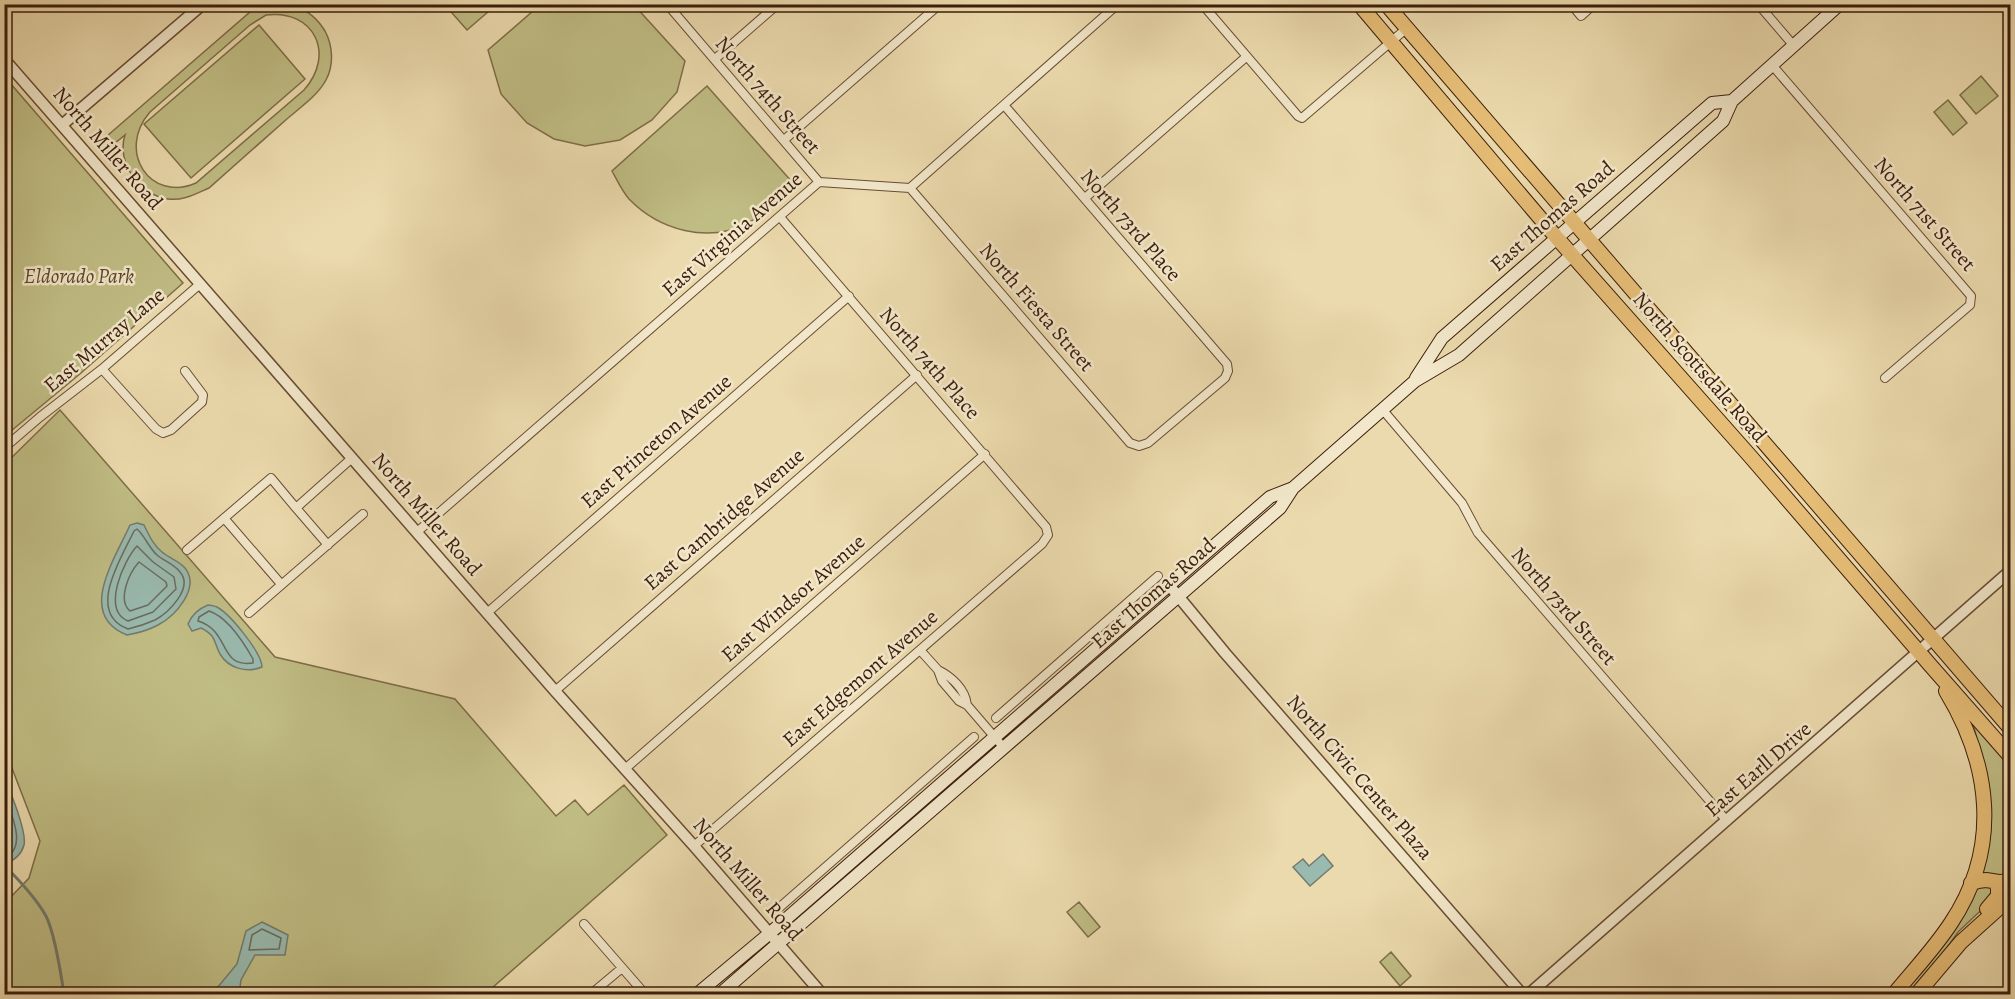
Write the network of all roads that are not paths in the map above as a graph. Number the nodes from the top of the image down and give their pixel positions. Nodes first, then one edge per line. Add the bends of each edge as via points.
1 (203, 4) edge
2 (667, 4) edge
3 (777, 4) edge
4 (940, 4) edge
5 (1118, 4) edge
6 (1202, 4) edge
7 (1359, 4) edge
8 (1386, 4) edge
9 (1571, 4) edge
10 (1594, 4) edge
11 (1758, 4) edge
12 (1840, 4) edge
13 (1407, 28) junction
14 (1391, 42) junction
15 (1794, 46) junction
16 (1246, 57) junction
17 (4, 59) edge
18 (715, 59) junction
19 (1772, 65) junction
20 (1442, 69) junction
21 (1425, 83) junction
22 (1731, 101) junction
23 (1004, 105) junction
24 (62, 125) junction
25 (784, 140) junction
26 (819, 182) junction
27 (910, 188) junction
28 (1085, 198) junction
29 (780, 217) junction
30 (1576, 222) junction
31 (1557, 238) junction
32 (1591, 239) junction
33 (1572, 256) junction
34 (200, 284) junction
35 (849, 296) junction
36 (102, 369) junction
37 (185, 371) dead end
38 (1228, 371) joint
39 (917, 375) junction
40 (1885, 378) dead end
41 (1415, 381) junction
42 (1383, 409) junction
43 (4, 448) edge
44 (985, 454) junction
45 (352, 458) junction
46 (1293, 488) junction
47 (296, 508) junction
48 (363, 514) dead end
49 (224, 518) junction
50 (417, 532) junction
51 (1048, 535) joint
52 (328, 545) junction
53 (187, 550) dead end
54 (2010, 571) edge
55 (1158, 576) dead end
56 (281, 584) junction
57 (1169, 585) junction
58 (1178, 597) junction
59 (249, 613) dead end
60 (487, 613) junction
61 (1107, 620) junction
62 (1117, 631) junction
63 (1934, 640) junction
64 (920, 650) junction
65 (1919, 653) junction
66 (1931, 666) junction
67 (555, 691) junction
68 (1019, 706) junction
69 (996, 718) dead end
70 (1033, 722) junction
71 (2010, 728) edge
72 (994, 736) junction
73 (974, 737) dead end
74 (1004, 748) junction
75 (963, 755) junction
76 (2010, 756) edge
77 (625, 769) junction
78 (977, 771) junction
79 (1727, 821) junction
80 (694, 846) junction
81 (830, 872) junction
82 (2010, 878) edge
83 (1971, 883) junction
84 (1995, 883) junction
85 (2010, 898) edge
86 (780, 907) dead end
87 (584, 924) dead end
88 (770, 933) junction
89 (778, 944) junction
90 (1956, 947) junction
91 (622, 968) junction
92 (591, 994) edge
93 (645, 994) edge
94 (697, 994) edge
95 (720, 994) edge
96 (822, 994) edge
97 (1522, 994) edge
98 (1529, 994) edge
99 (1894, 994) edge
100 (1917, 994) edge

1 - 24 street
2 - 18 street, North 74th Street
3 - 18 street
4 - 25 street
5 - 23 street
6 - 16 street
7 - 14 main road, North Scottsdale Road
8 - 13 main road, North Scottsdale Road
9 - 10 street via 1581,16
11 - 15 street
12 - 15 main road, East Thomas Road
13 - 14 street
13 - 20 main road, North Scottsdale Road
14 - 16 street via 1302,118
14 - 21 main road, North Scottsdale Road
15 - 19 main road, East Thomas Road
16 - 28 street
17 - 24 street, North Miller Road
18 - 25 street, North 74th Street
19 - 22 main road, East Thomas Road
19 - 40 street, North 71st Street via 1971,296 1970,305
20 - 21 main road
20 - 30 main road, North Scottsdale Road
21 - 31 main road, North Scottsdale Road
22 - 30 main road, East Thomas Road via 1713,104
22 - 32 main road, East Thomas Road via 1723,121
23 - 27 street
23 - 28 street, North 73rd Place
24 - 34 street, North Miller Road
25 - 26 street, North 74th Street
26 - 27 street, East Virginia Avenue
26 - 29 street, East Virginia Avenue
27 - 38 street, North Fiesta Street via 1130,443 1148,443 1225,378
28 - 38 street, North 73rd Place via 1227,364
29 - 35 street, North 74th Place
29 - 50 street, East Virginia Avenue
30 - 31 main road, East Thomas Road
30 - 32 main road, North Scottsdale Road
31 - 33 main road, North Scottsdale Road
31 - 41 main road, East Thomas Road via 1442,338
32 - 33 main road, East Thomas Road
32 - 63 main road, North Scottsdale Road
33 - 41 main road, East Thomas Road via 1460,355
33 - 65 main road, North Scottsdale Road
34 - 36 street, East Murray Lane
34 - 45 street, North Miller Road
35 - 39 street, North 74th Place
35 - 60 street, East Princeton Avenue
36 - 37 street via 163,432 171,430 202,402 202,395
36 - 43 street, East Murray Lane
39 - 44 street, North 74th Place
39 - 67 street, East Cambridge Avenue
41 - 42 main road, East Thomas Road
42 - 46 main road, East Thomas Road
42 - 79 street, North 73rd Street via 1462,502 1483,540
44 - 51 street, North 74th Place via 1046,527
44 - 77 street, East Windsor Avenue
45 - 47 street
45 - 50 street, North Miller Road
46 - 57 main road, East Thomas Road via 1270,497
46 - 58 main road, East Thomas Road via 1280,508
47 - 49 street via 271,478
47 - 52 street
48 - 52 street
49 - 53 street
49 - 56 street
50 - 60 street, North Miller Road
51 - 64 street, East Edgemont Avenue
52 - 56 street
54 - 63 street, East Earll Drive
55 - 61 street, East Thomas Road
56 - 59 street
57 - 58 street, North Civic Center Plaza
57 - 62 main road, East Thomas Road
58 - 70 main road, East Thomas Road
58 - 97 street, North Civic Center Plaza
60 - 67 street, North Miller Road
61 - 62 street, East Thomas Road
61 - 68 street, East Thomas Road
62 - 68 main road, East Thomas Road
63 - 65 street, East Earll Drive
63 - 71 main road, North Scottsdale Road
64 - 72 street via 959,701
64 - 80 street, East Edgemont Avenue
65 - 66 main road, North Scottsdale Road
65 - 79 street, East Earll Drive
66 - 76 main road, North Scottsdale Road
66 - 83 main road via 1962,720 1980,773 1984,821
67 - 77 street, North Miller Road
68 - 69 street, East Thomas Road
68 - 70 street
68 - 72 main road, East Thomas Road
70 - 74 main road, East Thomas Road
72 - 74 street
72 - 75 main road, East Thomas Road
73 - 75 street, East Thomas Road
74 - 78 main road, East Thomas Road
75 - 78 street
75 - 81 main road, East Thomas Road
77 - 80 street, North Miller Road
78 - 89 main road, East Thomas Road
79 - 98 street, East Earll Drive
80 - 88 street, North Miller Road
81 - 86 street, East Thomas Road
81 - 88 main road, East Thomas Road
82 - 84 main road
83 - 84 main road
83 - 99 main road via 1951,923
84 - 90 main road via 1998,899 1974,920
85 - 90 main road
87 - 91 street
88 - 89 street, North Miller Road
88 - 94 main road, East Thomas Road
89 - 95 main road, East Thomas Road
89 - 96 street, North Miller Road
90 - 100 main road
91 - 92 street
91 - 93 street

